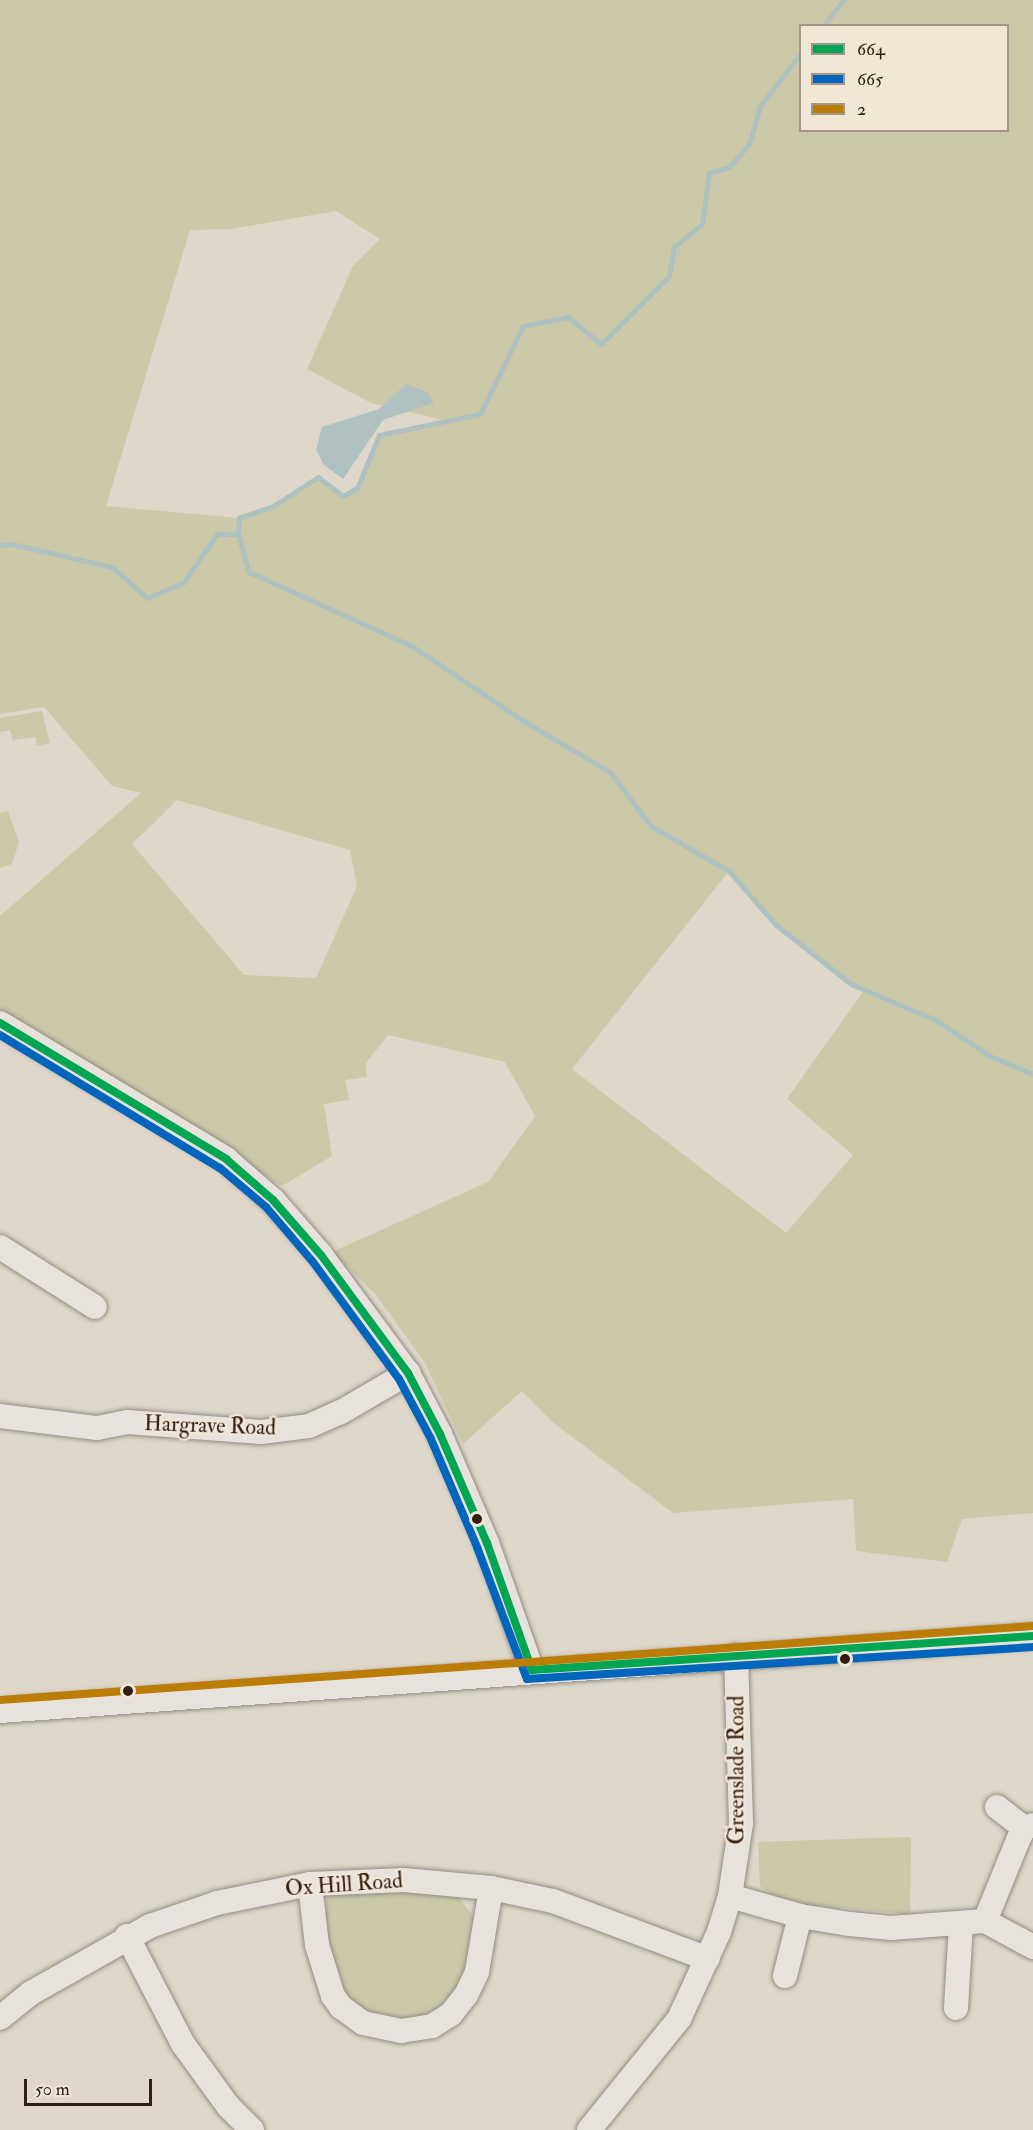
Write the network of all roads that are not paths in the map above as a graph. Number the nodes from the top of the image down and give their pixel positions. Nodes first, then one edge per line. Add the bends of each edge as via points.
1 (0, 1023) edge
2 (0, 1247) edge
3 (95, 1307) dead end
4 (408, 1373) junction
5 (0, 1416) edge
6 (1033, 1636) edge
7 (736, 1656) junction
8 (532, 1670) junction
9 (0, 1711) edge
10 (997, 1807) dead end
11 (1029, 1827) edge
12 (310, 1884) junction
13 (491, 1888) junction
14 (730, 1896) junction
15 (800, 1916) junction
16 (985, 1921) junction
17 (961, 1925) junction
18 (127, 1936) junction
19 (1033, 1947) edge
20 (708, 1959) junction
21 (784, 1976) dead end
22 (956, 2008) dead end
23 (0, 2018) edge
24 (252, 2130) edge
25 (589, 2130) edge

1 - 4 street via 226,1159 273,1200 321,1255
2 - 3 street
4 - 5 street, Hargrave Road via 309,1426 261,1432 127,1422 97,1428
4 - 8 street via 483,1534
6 - 7 street
7 - 8 street
7 - 14 street, Greenslade Road via 741,1823
8 - 9 street
10 - 11 street
11 - 16 street
12 - 13 street, Ox Hill Road via 404,1880
12 - 13 street via 317,1945 333,1996 363,2023 401,2031 432,2026 451,2014 466,1995 477,1972
12 - 18 street, Ox Hill Road via 217,1903
13 - 20 street, Ox Hill Road via 553,1901
14 - 15 street
14 - 20 street, Greenslade Road
15 - 17 street via 891,1928
15 - 21 street
16 - 17 street
16 - 19 street
17 - 22 street
18 - 23 street, Ox Hill Road via 31,1993
18 - 24 street via 183,2044 228,2106
20 - 25 street, Greenslade Road via 679,2019

